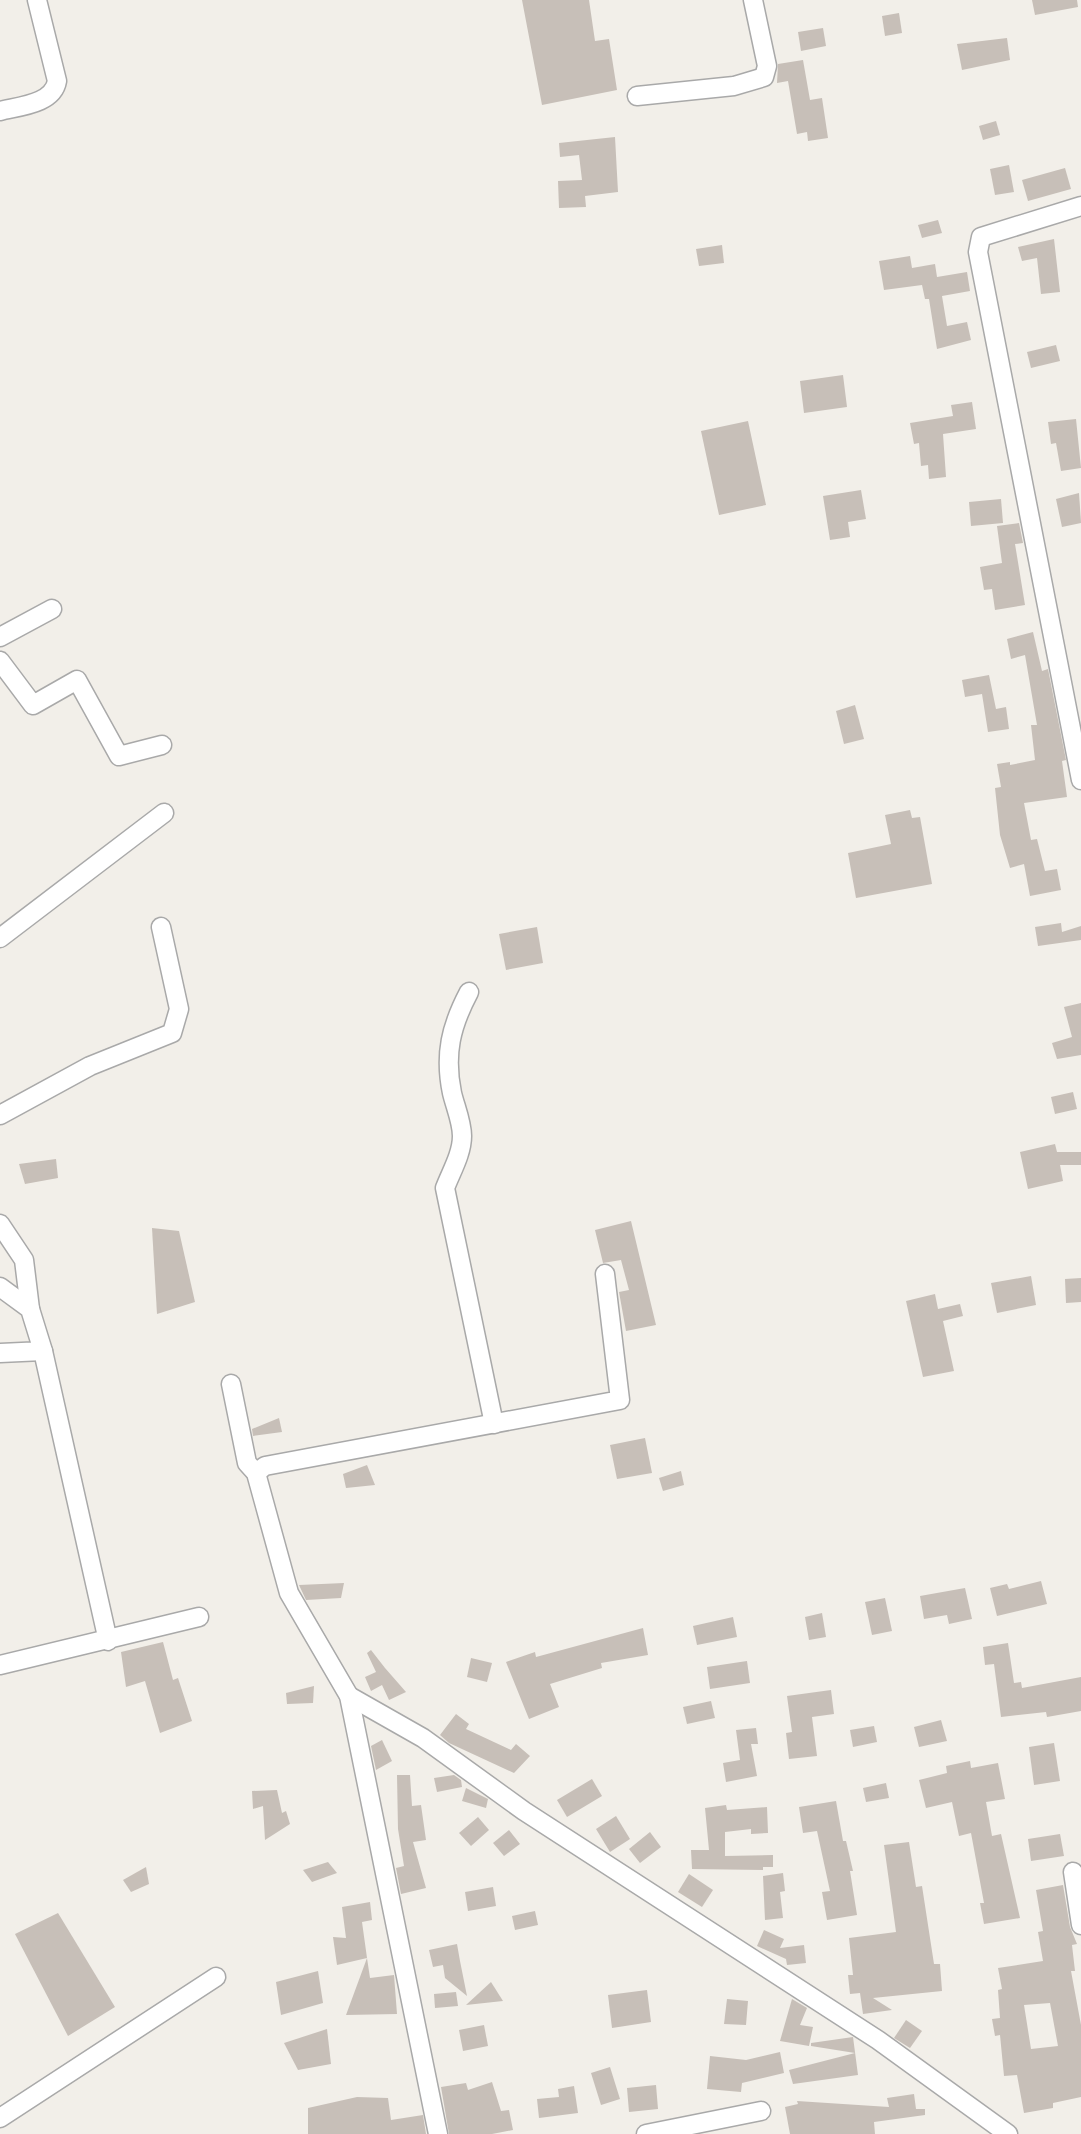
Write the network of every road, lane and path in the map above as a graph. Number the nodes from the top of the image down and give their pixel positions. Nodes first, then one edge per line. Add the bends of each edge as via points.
1 (37, 0) edge
2 (752, 0) edge
3 (637, 96) dead end
4 (0, 111) edge
5 (1081, 206) edge
6 (52, 609) dead end
7 (1, 635) edge
8 (0, 661) edge
9 (162, 746) dead end
10 (1081, 780) edge
11 (164, 813) dead end
12 (161, 927) dead end
13 (0, 938) edge
14 (469, 992) dead end
15 (0, 1115) edge
16 (0, 1224) edge
17 (605, 1274) dead end
18 (0, 1287) edge
19 (30, 1308) junction
20 (43, 1351) junction
21 (0, 1353) edge
22 (231, 1384) dead end
23 (494, 1424) junction
24 (256, 1473) junction
25 (199, 1618) dead end
26 (108, 1641) junction
27 (0, 1665) edge
28 (349, 1696) junction
29 (1073, 1872) dead end
30 (1081, 1925) edge
31 (216, 1977) dead end
32 (761, 2111) dead end
33 (0, 2118) edge
34 (438, 2134) edge
35 (646, 2134) edge
36 (1008, 2134) edge

1 - 4 street via 57,81 55,91 48,98
2 - 3 street via 767,66 764,77 734,86
5 - 10 street via 981,237 978,252
6 - 7 street
8 - 9 street via 33,705 77,680 119,756
11 - 13 street
12 - 15 street via 179,1009 172,1033 90,1066
14 - 23 street via 454,1022 450,1048 449,1077 462,1136 445,1188
16 - 19 street via 24,1260
17 - 23 street via 620,1400
18 - 19 street
19 - 20 street
20 - 21 street
20 - 26 street
22 - 24 street via 247,1463
23 - 24 street via 265,1466
24 - 28 street via 289,1593
25 - 26 street
26 - 27 street
28 - 34 street
28 - 36 street via 423,1738 524,1811 878,2040
29 - 30 street
31 - 33 street
32 - 35 street

